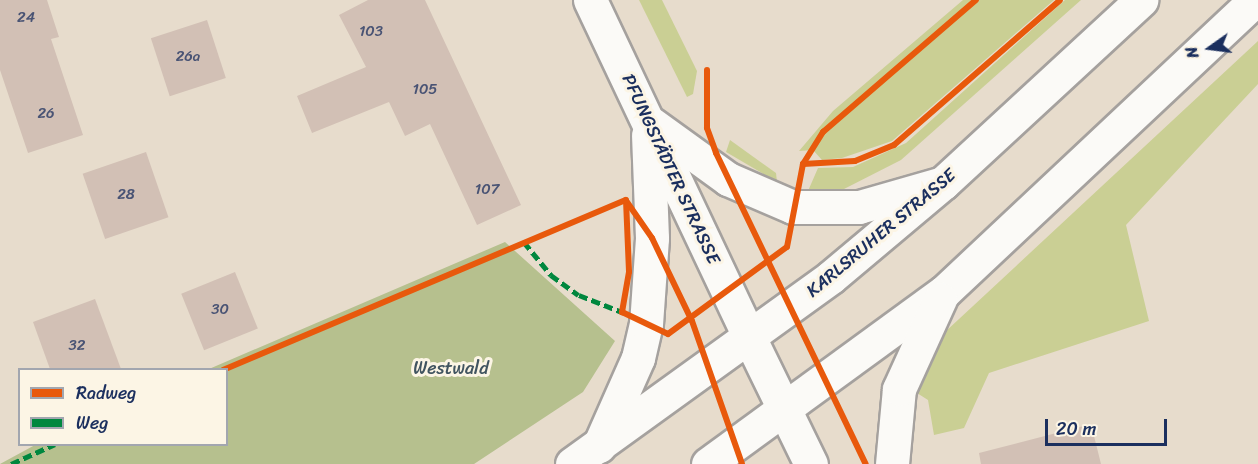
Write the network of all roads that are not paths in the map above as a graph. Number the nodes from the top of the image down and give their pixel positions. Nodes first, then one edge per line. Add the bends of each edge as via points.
1 (590, 0) edge
2 (1141, 0) edge
3 (1255, 0) edge
4 (648, 122) junction
5 (943, 183) junction
6 (944, 292) junction
7 (750, 339) junction
8 (786, 411) junction
9 (599, 446) junction
10 (572, 464) edge
11 (708, 464) edge
12 (811, 464) edge
13 (892, 464) edge

1 - 4 main road, PFUNGSTÄDTER STRASSE
2 - 5 main road, KARLSRUHER STRASSE
3 - 6 main road
4 - 5 main road via 728,179 793,207 859,207
4 - 7 main road, PFUNGSTÄDTER STRASSE
4 - 9 main road via 652,238 646,324 638,358
5 - 7 main road, KARLSRUHER STRASSE
6 - 8 main road
6 - 13 main road via 899,389
7 - 8 main road, PFUNGSTÄDTER STRASSE
7 - 9 main road, KARLSRUHER STRASSE
8 - 11 main road
8 - 12 main road
9 - 10 main road, KARLSRUHER STRASSE

